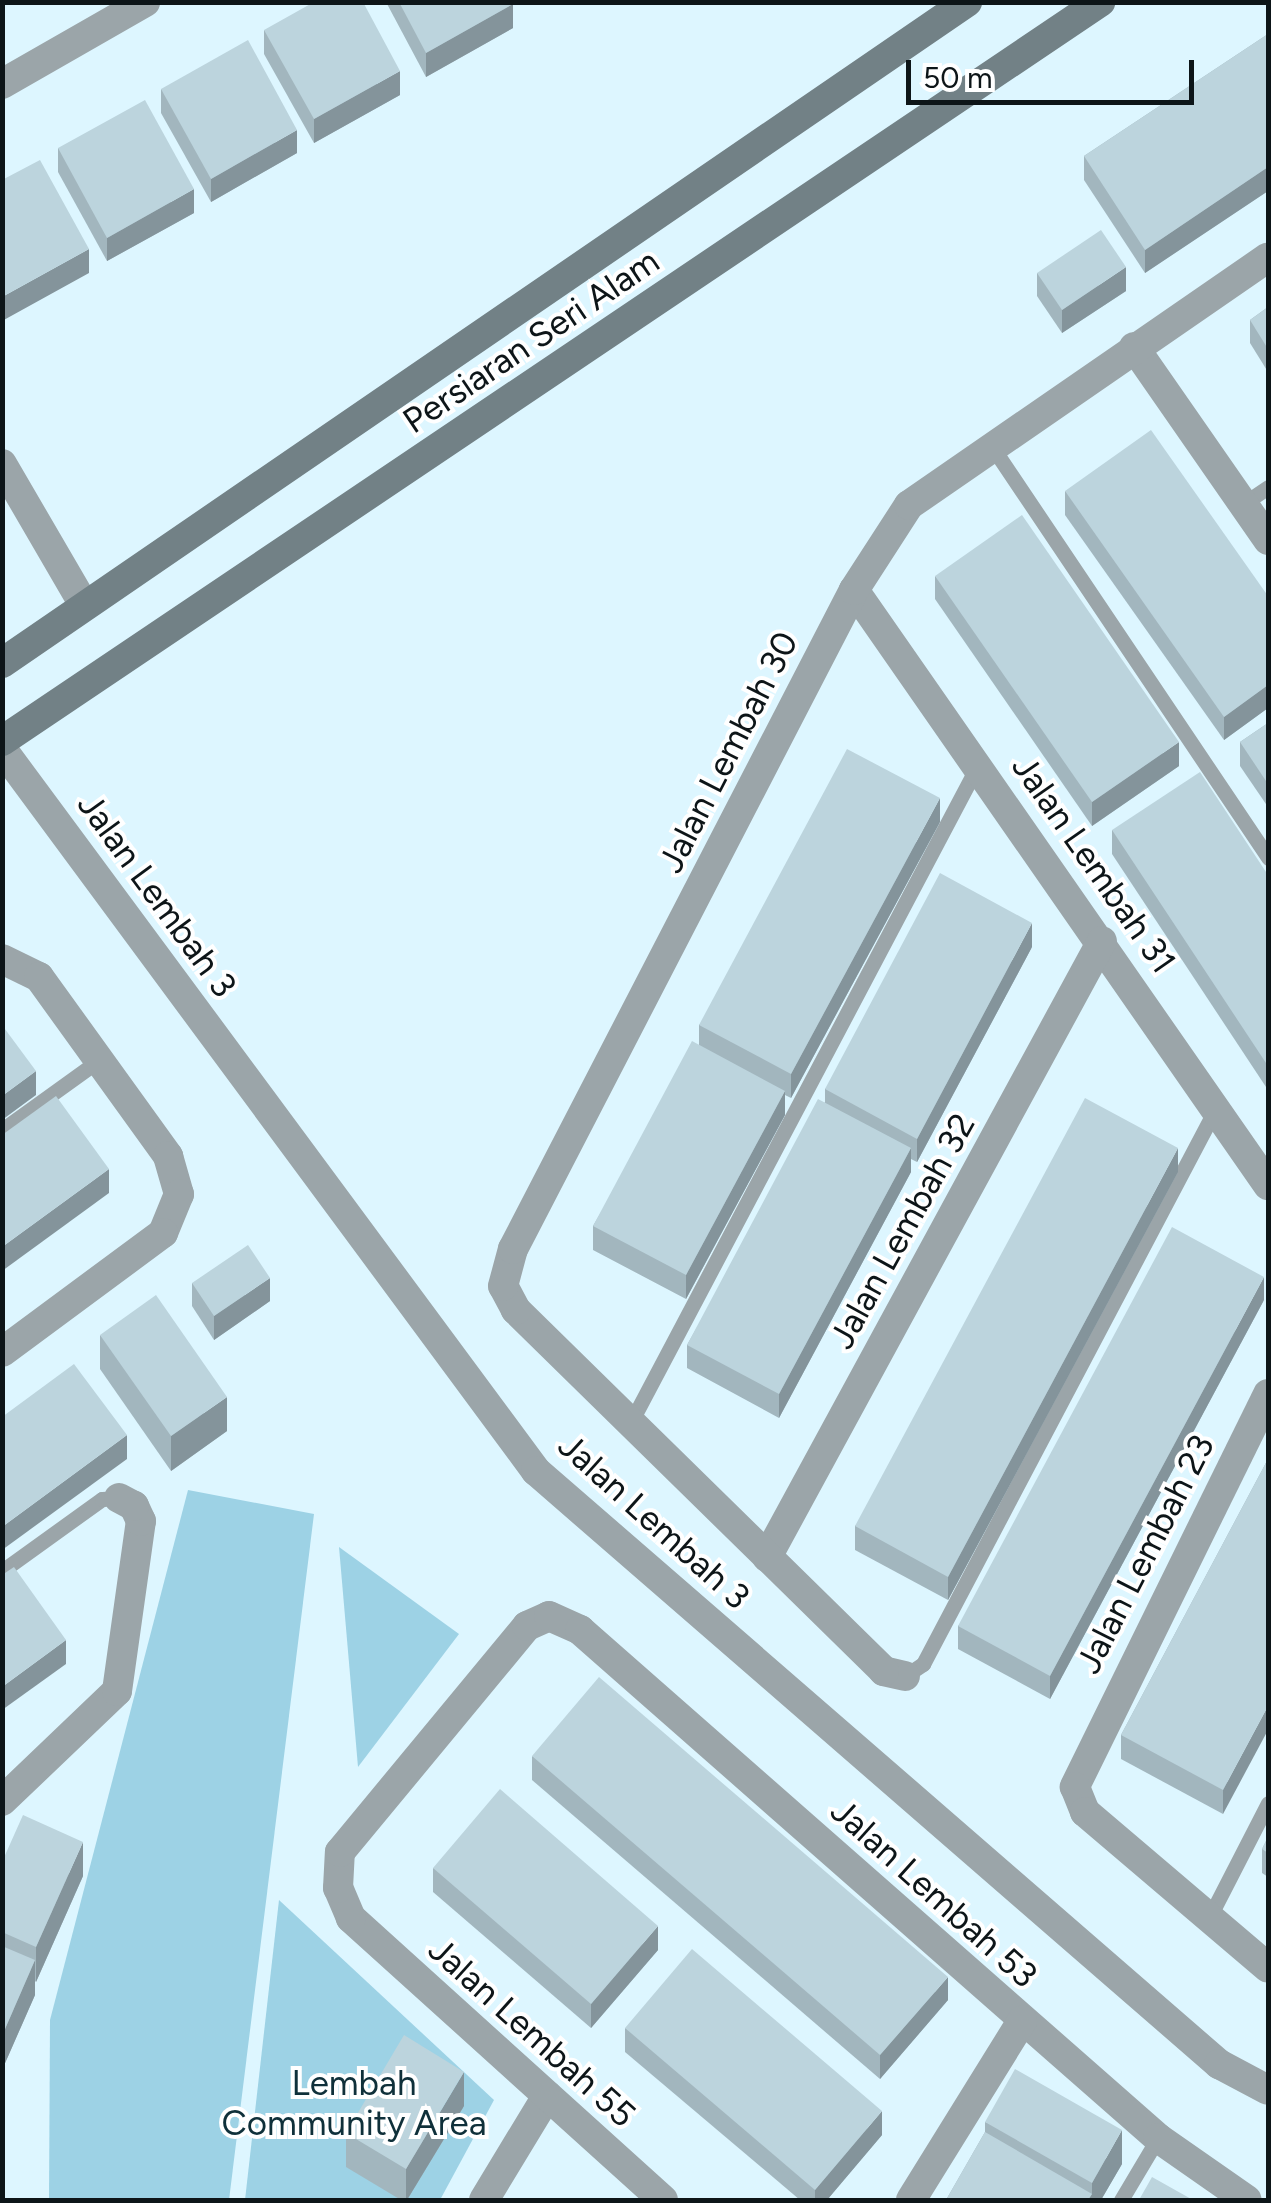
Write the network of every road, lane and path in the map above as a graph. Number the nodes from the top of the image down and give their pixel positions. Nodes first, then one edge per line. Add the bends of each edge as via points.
1 (144, 2) edge
2 (967, 2) edge
3 (1100, 2) edge
4 (2, 84) edge
5 (1268, 258) edge
6 (1134, 348) junction
7 (994, 448) junction
8 (2, 464) edge
9 (1256, 496) edge
10 (1268, 540) edge
11 (854, 590) junction
12 (83, 604) junction
13 (2, 662) edge
14 (2, 741) edge
15 (2, 749) edge
16 (979, 763) junction
17 (1268, 858) edge
18 (1102, 940) junction
19 (2, 959) edge
20 (98, 1060) junction
21 (1216, 1108) junction
22 (2, 1130) edge
23 (1268, 1185) edge
24 (2, 1352) edge
25 (1268, 1394) edge
26 (631, 1422) junction
27 (119, 1498) joint
28 (767, 1557) junction
29 (2, 1571) edge
30 (905, 1676) joint
31 (2, 1802) edge
32 (1268, 1803) edge
33 (351, 1918) joint
34 (1209, 1918) junction
35 (1268, 1968) edge
36 (1022, 2021) junction
37 (1268, 2090) edge
38 (546, 2096) junction
39 (1158, 2138) junction
40 (484, 2200) edge
41 (662, 2200) edge
42 (910, 2200) edge
43 (1121, 2200) edge
44 (1247, 2200) edge

1 - 4 street
2 - 12 main road, Persiaran Seri Alam
3 - 14 main road, Persiaran Seri Alam
5 - 6 street, Jalan Lembah 30
6 - 7 street, Jalan Lembah 30
6 - 9 street
7 - 11 street, Jalan Lembah 30 via 909,504
7 - 17 lane
8 - 12 street
9 - 10 street
11 - 16 street, Jalan Lembah 31
11 - 26 street, Jalan Lembah 30 via 514,1249 503,1286 516,1310
12 - 13 main road, Persiaran Seri Alam
15 - 37 street, Jalan Lembah 3 via 536,1471 1219,2064
16 - 18 street, Jalan Lembah 31
16 - 26 lane
18 - 21 street, Jalan Lembah 31
18 - 28 street, Jalan Lembah 32
19 - 20 street via 39,977
20 - 22 lane
20 - 24 street via 168,1156 179,1194 162,1232
21 - 23 street, Jalan Lembah 31
21 - 30 lane via 922,1664
25 - 34 street, Jalan Lembah 23 via 1075,1787 1079,1805
26 - 28 street
27 - 29 lane via 102,1499
27 - 31 street via 134,1506 141,1521 116,1691
28 - 30 street via 884,1671
32 - 34 lane
33 - 36 street, Jalan Lembah 53 via 338,1888 340,1852 527,1626 549,1616 580,1630
33 - 38 street, Jalan Lembah 55
34 - 35 street
36 - 39 street, Jalan Lembah 53
36 - 42 street
38 - 40 street
38 - 41 street, Jalan Lembah 55
39 - 43 lane
39 - 44 street, Jalan Lembah 53

